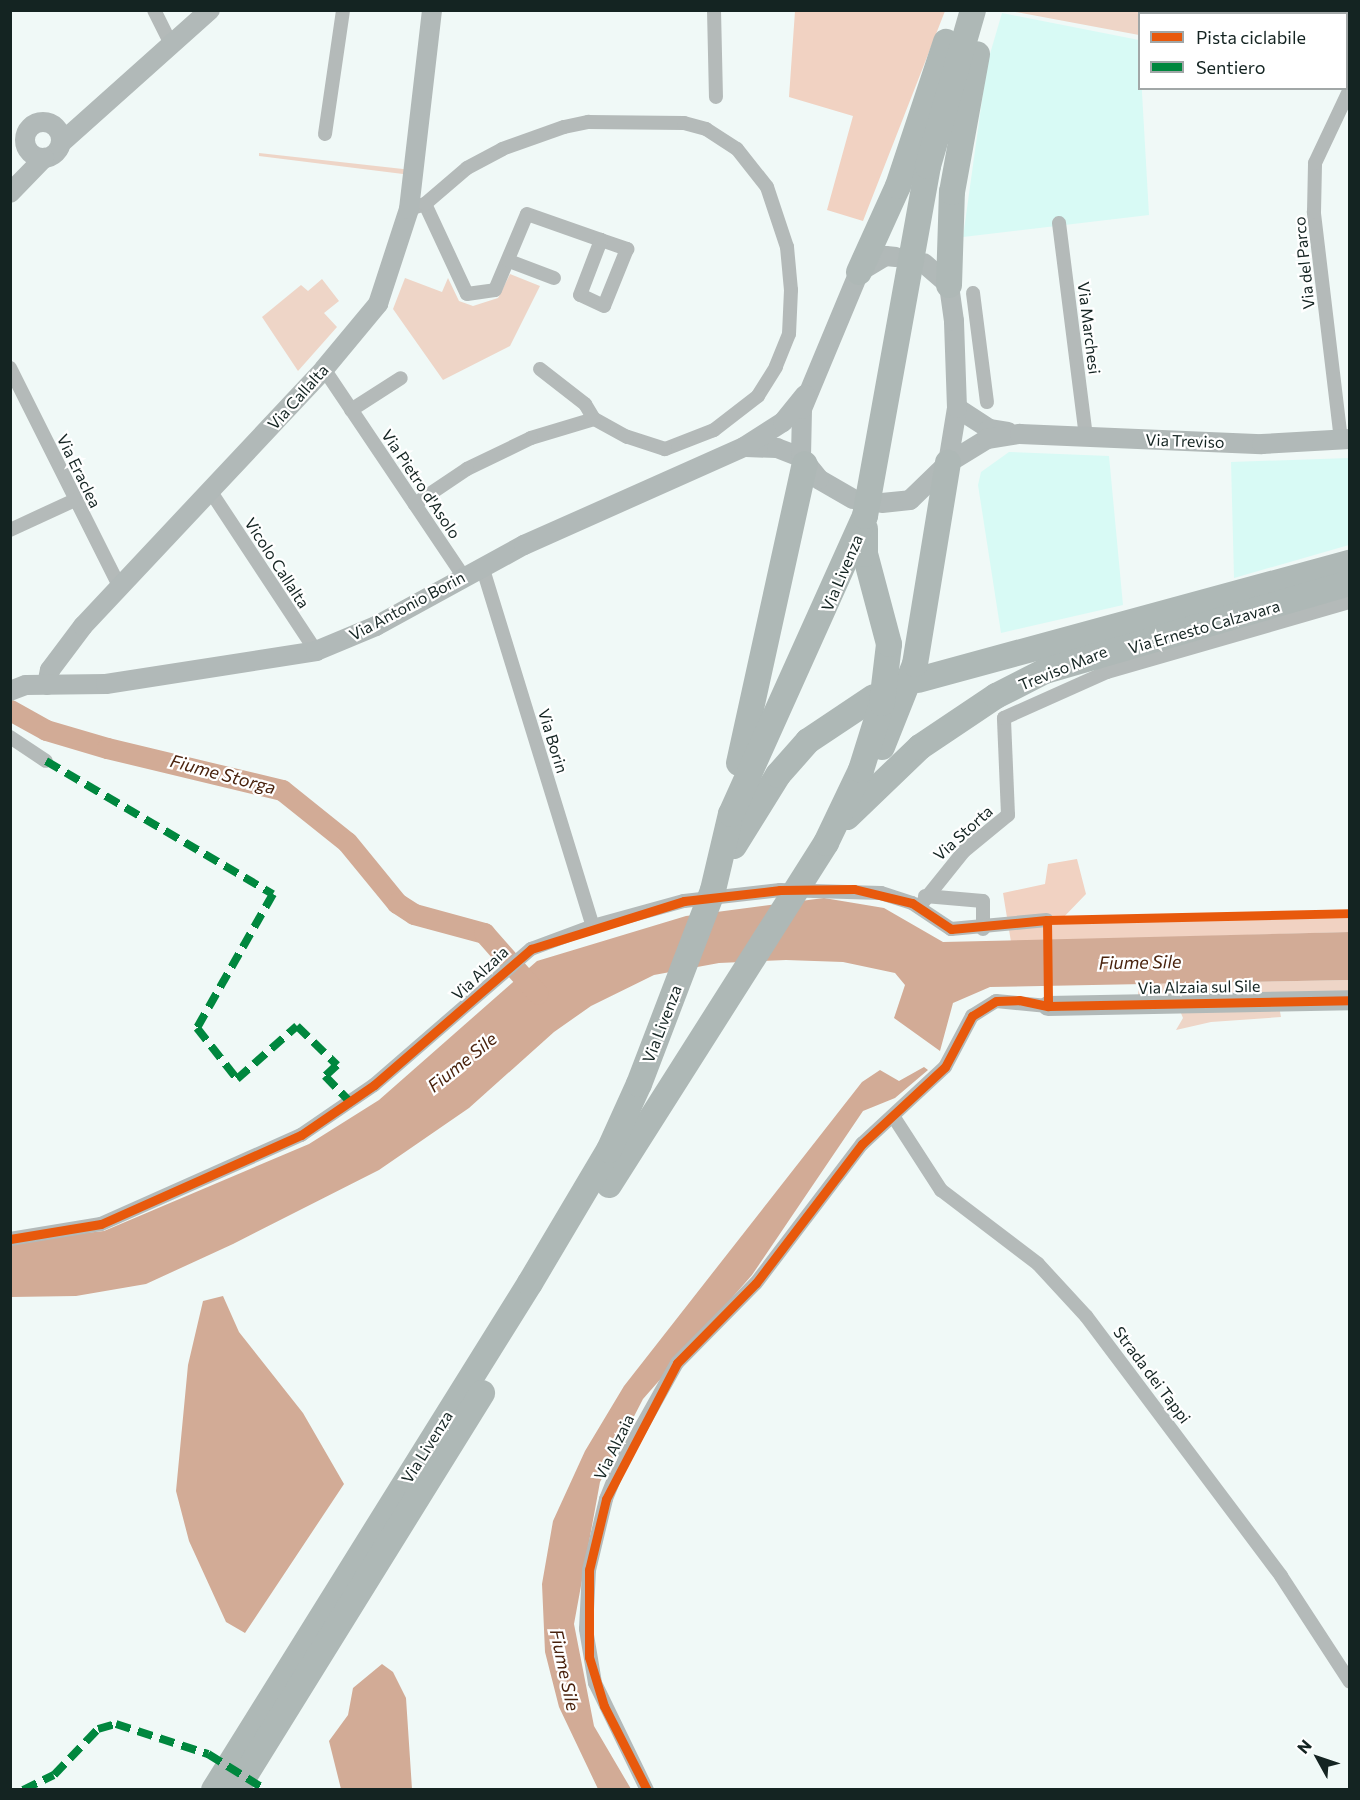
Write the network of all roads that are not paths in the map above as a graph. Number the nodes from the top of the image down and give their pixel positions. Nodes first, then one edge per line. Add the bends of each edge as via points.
1 (154, 10) edge
2 (210, 10) edge
3 (343, 10) edge
4 (432, 10) edge
5 (714, 10) edge
6 (956, 10) edge
7 (973, 10) edge
8 (989, 10) edge
9 (172, 46) junction
10 (1350, 89) edge
11 (716, 97) dead end
12 (110, 104) junction
13 (51, 123) junction
14 (326, 134) dead end
15 (61, 143) junction
16 (36, 154) junction
17 (10, 191) edge
18 (417, 207) junction
19 (1059, 223) dead end
20 (602, 240) junction
21 (911, 256) junction
22 (510, 261) junction
23 (859, 272) junction
24 (554, 278) dead end
25 (949, 285) junction
26 (973, 292) dead end
27 (976, 319) junction
28 (954, 321) junction
29 (10, 368) edge
30 (324, 369) junction
31 (540, 369) dead end
32 (401, 378) dead end
33 (805, 395) junction
34 (987, 402) dead end
35 (957, 408) junction
36 (351, 410) junction
37 (594, 419) junction
38 (1020, 434) junction
39 (1086, 437) junction
40 (1345, 440) edge
41 (744, 447) junction
42 (803, 461) junction
43 (948, 463) junction
44 (211, 492) junction
45 (75, 500) junction
46 (415, 504) junction
47 (867, 506) junction
48 (10, 530) edge
49 (1350, 562) edge
50 (482, 566) junction
51 (463, 576) junction
52 (1350, 583) edge
53 (120, 588) junction
54 (1350, 602) edge
55 (316, 651) junction
56 (47, 685) junction
57 (897, 686) junction
58 (10, 691) edge
59 (1004, 718) joint
60 (10, 737) edge
61 (46, 761) dead end
62 (731, 814) junction
63 (834, 833) junction
64 (713, 890) junction
65 (922, 901) junction
66 (1047, 920) dead end
67 (593, 926) junction
68 (983, 929) junction
69 (1350, 1000) edge
70 (1048, 1005) joint
71 (895, 1119) junction
72 (10, 1239) edge
73 (1350, 1682) edge
74 (214, 1790) edge
75 (236, 1790) edge
76 (646, 1790) edge

1 - 9 street
2 - 9 main road
3 - 14 street
4 - 18 main road, Via Callalta
5 - 11 street
6 - 23 highway via 905,167
7 - 21 highway via 928,166
8 - 25 highway via 962,117 948,222
9 - 12 main road
10 - 40 street, Via del Parco via 1315,163 1314,212
12 - 13 main road
12 - 15 main road
13 - 15 main road
13 - 16 main road via 40,122 28,130
15 - 16 main road
16 - 17 main road
18 - 22 street via 467,294 495,290
18 - 30 main road, Via Callalta via 378,303
18 - 37 street via 467,168 502,149 588,122 695,126 723,139 753,165 775,208 791,290 789,333 758,396 714,430 665,448 627,437
19 - 39 street, Via Marchesi
20 - 20 street via 627,249 604,306 580,295
20 - 22 street via 527,214
21 - 23 main road via 886,256
21 - 25 main road
21 - 47 highway
22 - 24 street
23 - 33 main road
25 - 28 main road
26 - 27 street
27 - 28 street
27 - 34 street
28 - 35 main road
29 - 45 street, Via Eraclea
30 - 36 street, Via Pietro d'Asolo
30 - 44 main road, Via Callalta
31 - 37 street via 585,404
32 - 36 street
33 - 41 main road, Via Antonio Borin via 783,422
33 - 42 main road
35 - 38 main road, Via Treviso via 989,429
35 - 43 main road
36 - 46 street, Via Pietro d'Asolo
37 - 46 street via 531,438 467,469
38 - 39 main road, Via Treviso
38 - 43 main road, Via Treviso via 987,439
39 - 40 main road, Via Treviso via 1262,444
41 - 42 main road, Via Antonio Borin via 777,448
41 - 50 main road, Via Antonio Borin
42 - 47 main road, Via Antonio Borin
42 - 62 highway
43 - 47 main road, Via Treviso via 910,500
43 - 57 highway
44 - 53 main road, Via Callalta
44 - 55 street, Vicolo Callalta
45 - 48 street
45 - 53 street, Via Eraclea
46 - 51 street, Via Pietro d'Asolo
47 - 57 highway, Via Livenza via 866,554
47 - 62 highway, Via Livenza
49 - 57 highway, Treviso Mare
50 - 51 main road, Via Antonio Borin
50 - 67 street, Via Borin
51 - 55 main road, Via Antonio Borin via 376,626
52 - 63 highway, Treviso Mare via 1046,671 996,696 920,747
53 - 56 main road, Via Callalta via 56,660
54 - 59 street, Via Ernesto Calzavara via 1107,672
55 - 56 main road, Via Antonio Borin via 106,684
56 - 58 main road
57 - 63 highway, Via Livenza
57 - 64 highway, Treviso Mare via 808,741 748,818
59 - 65 street, Via Storta via 1008,815 964,851
60 - 61 street
62 - 64 highway, Via Livenza
63 - 75 highway, Via Livenza
64 - 74 highway, Via Livenza via 639,1084 609,1150
65 - 67 street, Via Alzaia via 854,889 780,890 684,901
65 - 68 street, Via Alzaia via 939,925
65 - 68 street via 983,901
66 - 68 street, Via Alzaia
67 - 72 street, Via Alzaia via 531,949 374,1085 301,1135 101,1224
69 - 70 main road, Via Alzaia sul Sile
70 - 71 street, Via Alzaia via 1019,1000 982,1006 945,1067
71 - 73 street, Strada dei Tappi via 941,1190 1038,1264 1086,1316 1281,1576
71 - 76 street, Via Alzaia via 862,1144 756,1283 677,1363 606,1499 587,1590 589,1657 604,1706

